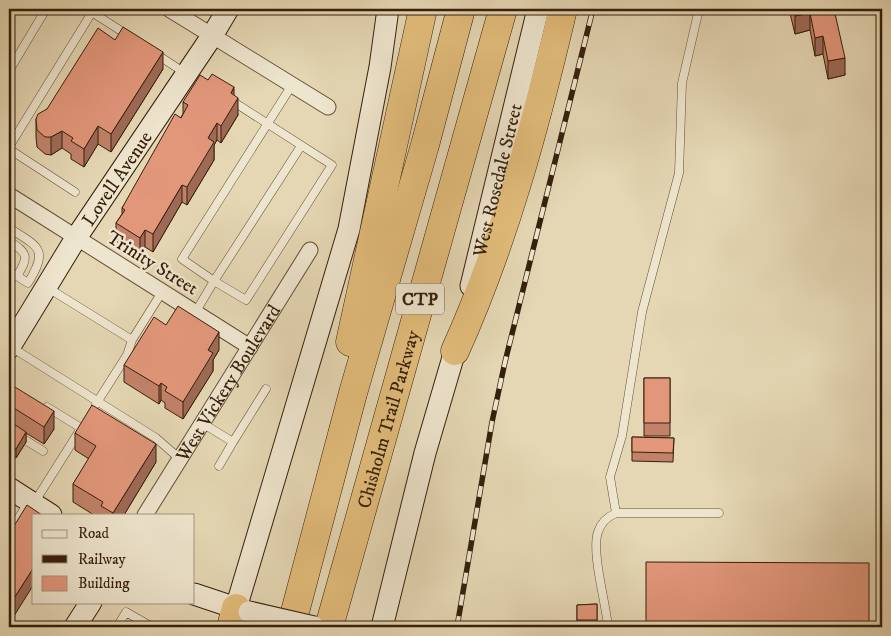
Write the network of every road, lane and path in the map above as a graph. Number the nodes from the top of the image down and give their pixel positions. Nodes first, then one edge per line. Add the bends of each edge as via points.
1 (46, 9) edge
2 (169, 9) edge
3 (228, 9) edge
4 (235, 9) edge
5 (388, 9) edge
6 (423, 9) edge
7 (460, 9) edge
8 (503, 9) edge
9 (538, 9) edge
10 (563, 9) edge
11 (700, 9) edge
12 (91, 10) edge
13 (212, 36) junction
14 (133, 39) edge
15 (149, 50) edge
16 (9, 71) edge
17 (185, 73) junction
18 (292, 85) junction
19 (219, 92) edge
20 (328, 107) dead end
21 (268, 123) junction
22 (301, 146) junction
23 (9, 148) edge
24 (75, 192) dead end
25 (9, 195) edge
26 (9, 228) edge
27 (76, 238) junction
28 (9, 241) edge
29 (310, 250) dead end
30 (9, 271) edge
31 (17, 276) junction
32 (214, 281) junction
33 (39, 288) junction
34 (162, 292) junction
35 (195, 313) junction
36 (132, 340) junction
37 (9, 347) edge
38 (250, 347) junction
39 (455, 351) junction
40 (266, 388) dead end
41 (98, 401) junction
42 (41, 403) edge
43 (85, 422) junction
44 (202, 423) junction
45 (9, 430) edge
46 (233, 442) junction
47 (43, 451) dead end
48 (180, 459) junction
49 (219, 466) dead end
50 (9, 488) edge
51 (38, 506) edge
52 (616, 512) junction
53 (146, 514) edge
54 (719, 514) dead end
55 (319, 517) junction
56 (9, 533) edge
57 (195, 594) edge
58 (90, 604) edge
59 (239, 616) edge
60 (75, 627) edge
61 (117, 627) edge
62 (152, 627) edge
63 (291, 627) edge
64 (314, 627) edge
65 (329, 627) edge
66 (382, 627) edge
67 (608, 627) edge

1 - 16 lane
2 - 13 street
3 - 13 main road, Lovell Avenue
4 - 13 main road
5 - 59 main road via 349,229
6 - 55 highway via 339,393
7 - 55 highway, Chisholm Trail Parkway / CTP via 425,145
8 - 65 highway, Chisholm Trail Parkway / CTP
9 - 39 main road, West Rosedale Street
10 - 39 highway via 516,185 475,307
11 - 52 lane via 682,82 679,172 646,297 622,436 610,477
12 - 14 lane
12 - 23 lane
13 - 17 main road, Lovell Avenue
13 - 18 street
15 - 17 lane
17 - 27 main road, Lovell Avenue
18 - 20 street
18 - 21 lane
19 - 21 lane
21 - 22 lane
21 - 32 lane via 182,260
22 - 32 lane
22 - 32 lane via 332,165 246,300
23 - 24 lane
25 - 27 street, Trinity Street
26 - 33 lane via 33,243 40,254
27 - 33 main road, Lovell Avenue
27 - 34 street, Trinity Street
28 - 31 lane via 21,248 26,257
29 - 38 street, West Vickery Boulevard
30 - 31 lane
31 - 33 lane
32 - 35 lane
33 - 36 lane
33 - 37 main road, Lovell Avenue
34 - 35 street, Trinity Street
34 - 36 lane
35 - 38 street, Trinity Street
36 - 41 lane via 127,356
37 - 41 lane
38 - 44 street, West Vickery Boulevard
39 - 66 main road via 425,453
40 - 46 lane
41 - 43 lane
41 - 48 lane via 156,438
42 - 43 lane
43 - 51 lane
44 - 46 lane
44 - 48 street, West Vickery Boulevard
45 - 47 lane
46 - 49 lane
48 - 53 street, West Vickery Boulevard
50 - 51 main road
51 - 56 lane
52 - 54 lane
52 - 67 lane via 600,527 596,542
55 - 63 highway, Chisholm Trail Parkway / CTP
57 - 59 main road
58 - 60 main road
59 - 64 main road, bridge
61 - 62 lane via 126,612

